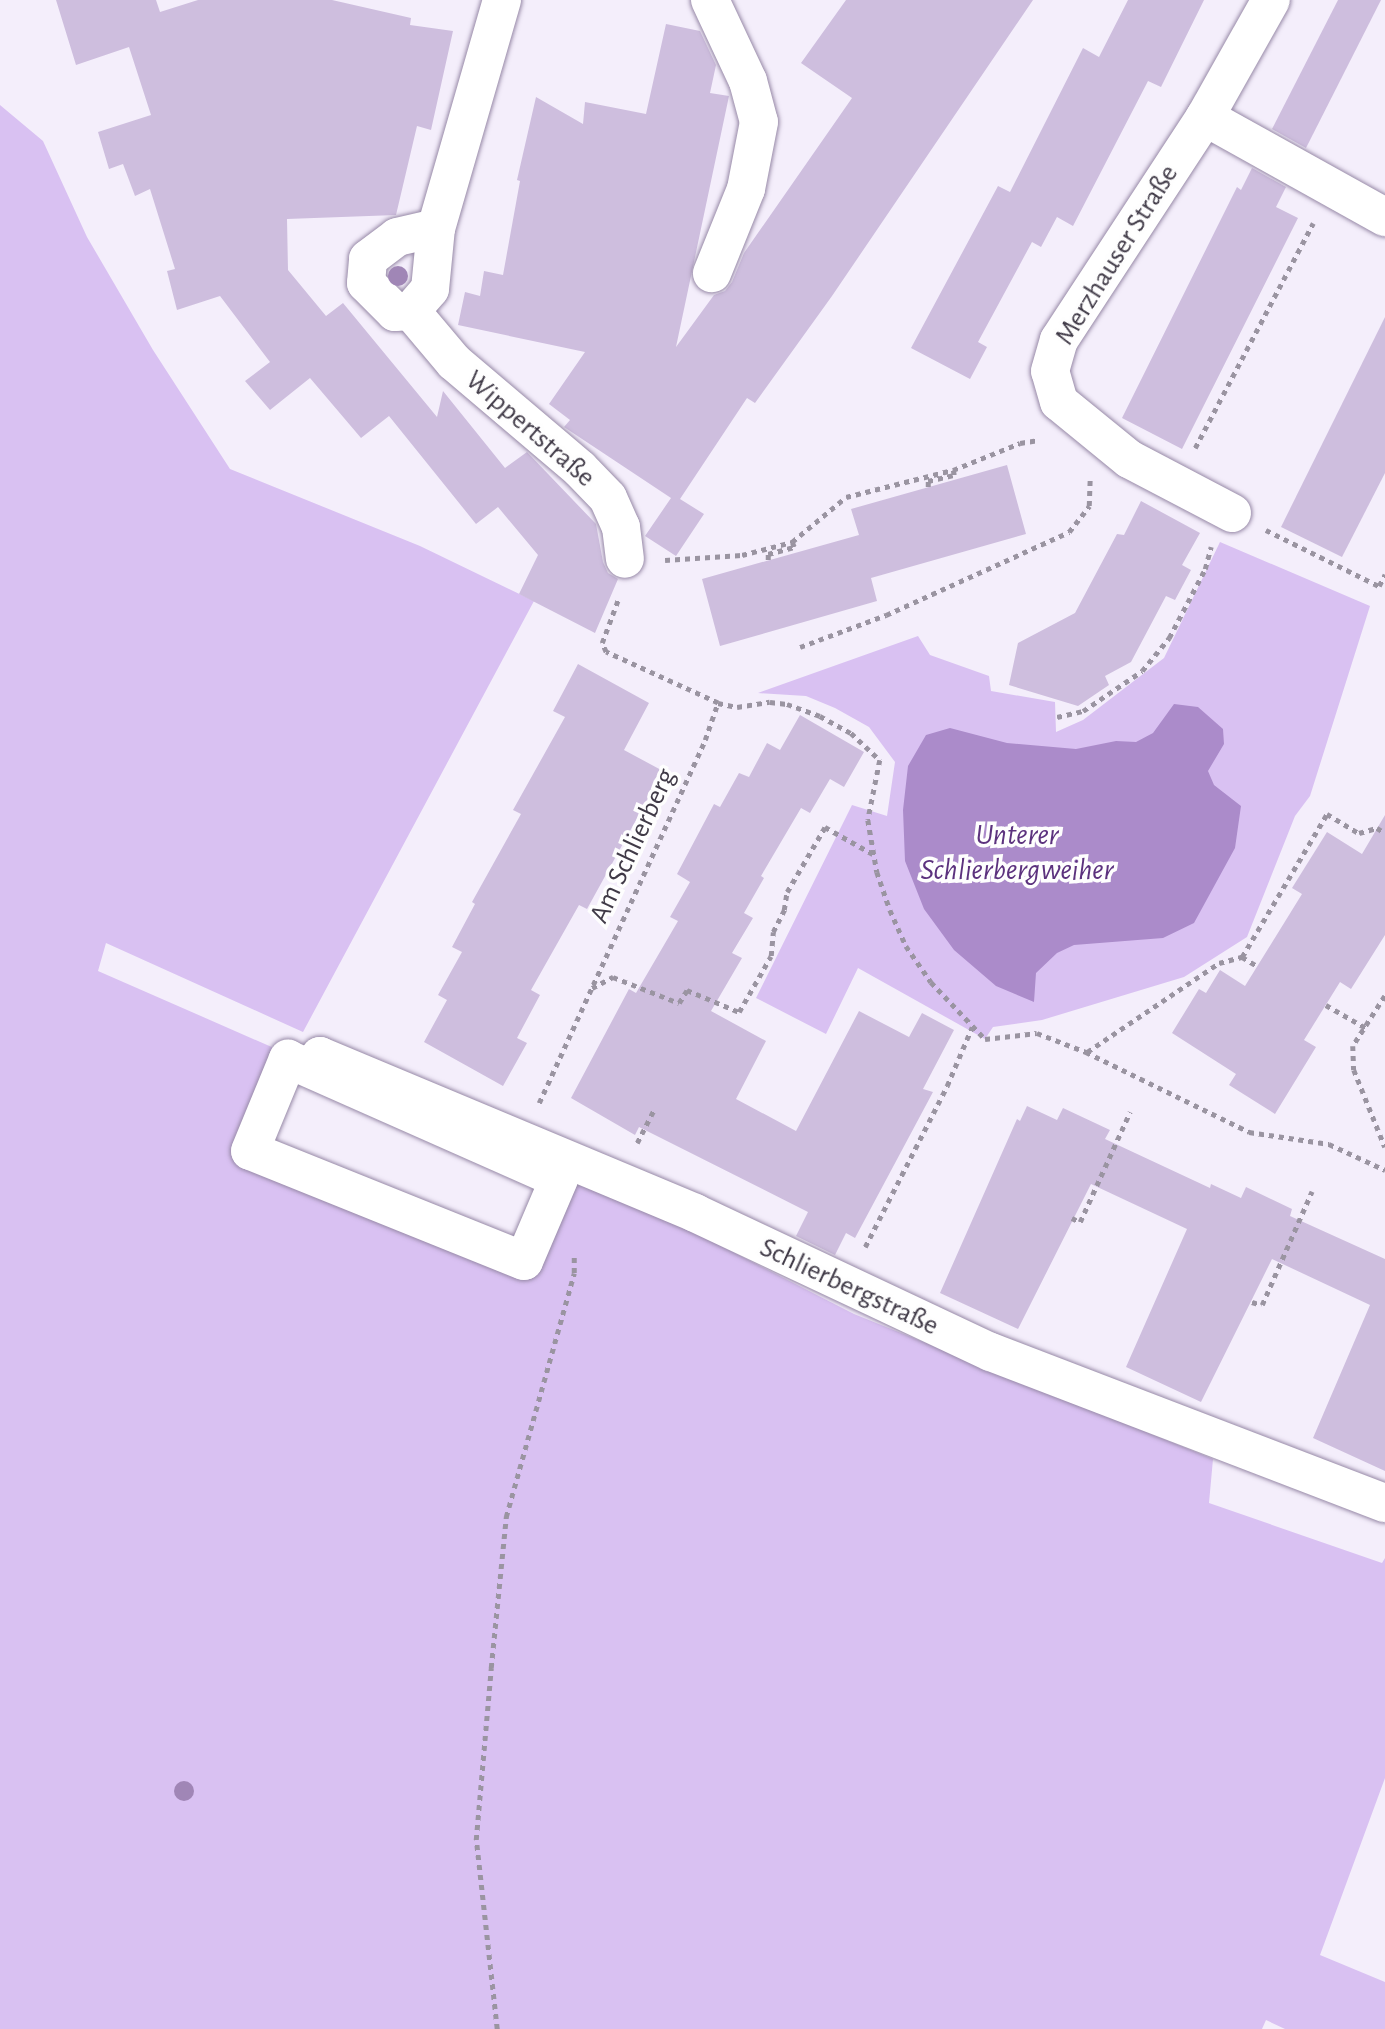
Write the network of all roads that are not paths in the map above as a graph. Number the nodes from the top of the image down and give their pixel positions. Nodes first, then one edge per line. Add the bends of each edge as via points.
1 (502, 0) edge
2 (710, 0) edge
3 (1271, 0) edge
4 (1205, 117) junction
5 (1385, 217) edge
6 (436, 228) junction
7 (712, 273) dead end
8 (411, 312) junction
9 (1232, 513) road end
10 (625, 559) dead end
11 (317, 1062) junction
12 (1385, 1503) edge

1 - 6 street
2 - 7 street via 748,81 759,122 746,189
3 - 4 street, Merzhauser Straße
4 - 5 street
4 - 9 street, Merzhauser Straße via 1059,340 1050,371 1059,402 1129,459
6 - 8 street via 430,289
6 - 8 street, Wippertstraße via 397,237 368,259 366,283 396,312
8 - 10 street, Wippertstraße via 454,362 608,498 621,527
11 - 11 street, Schlierbergstraße via 559,1179 524,1261 250,1151 288,1059
11 - 12 street, Schlierbergstraße via 695,1213 991,1352

